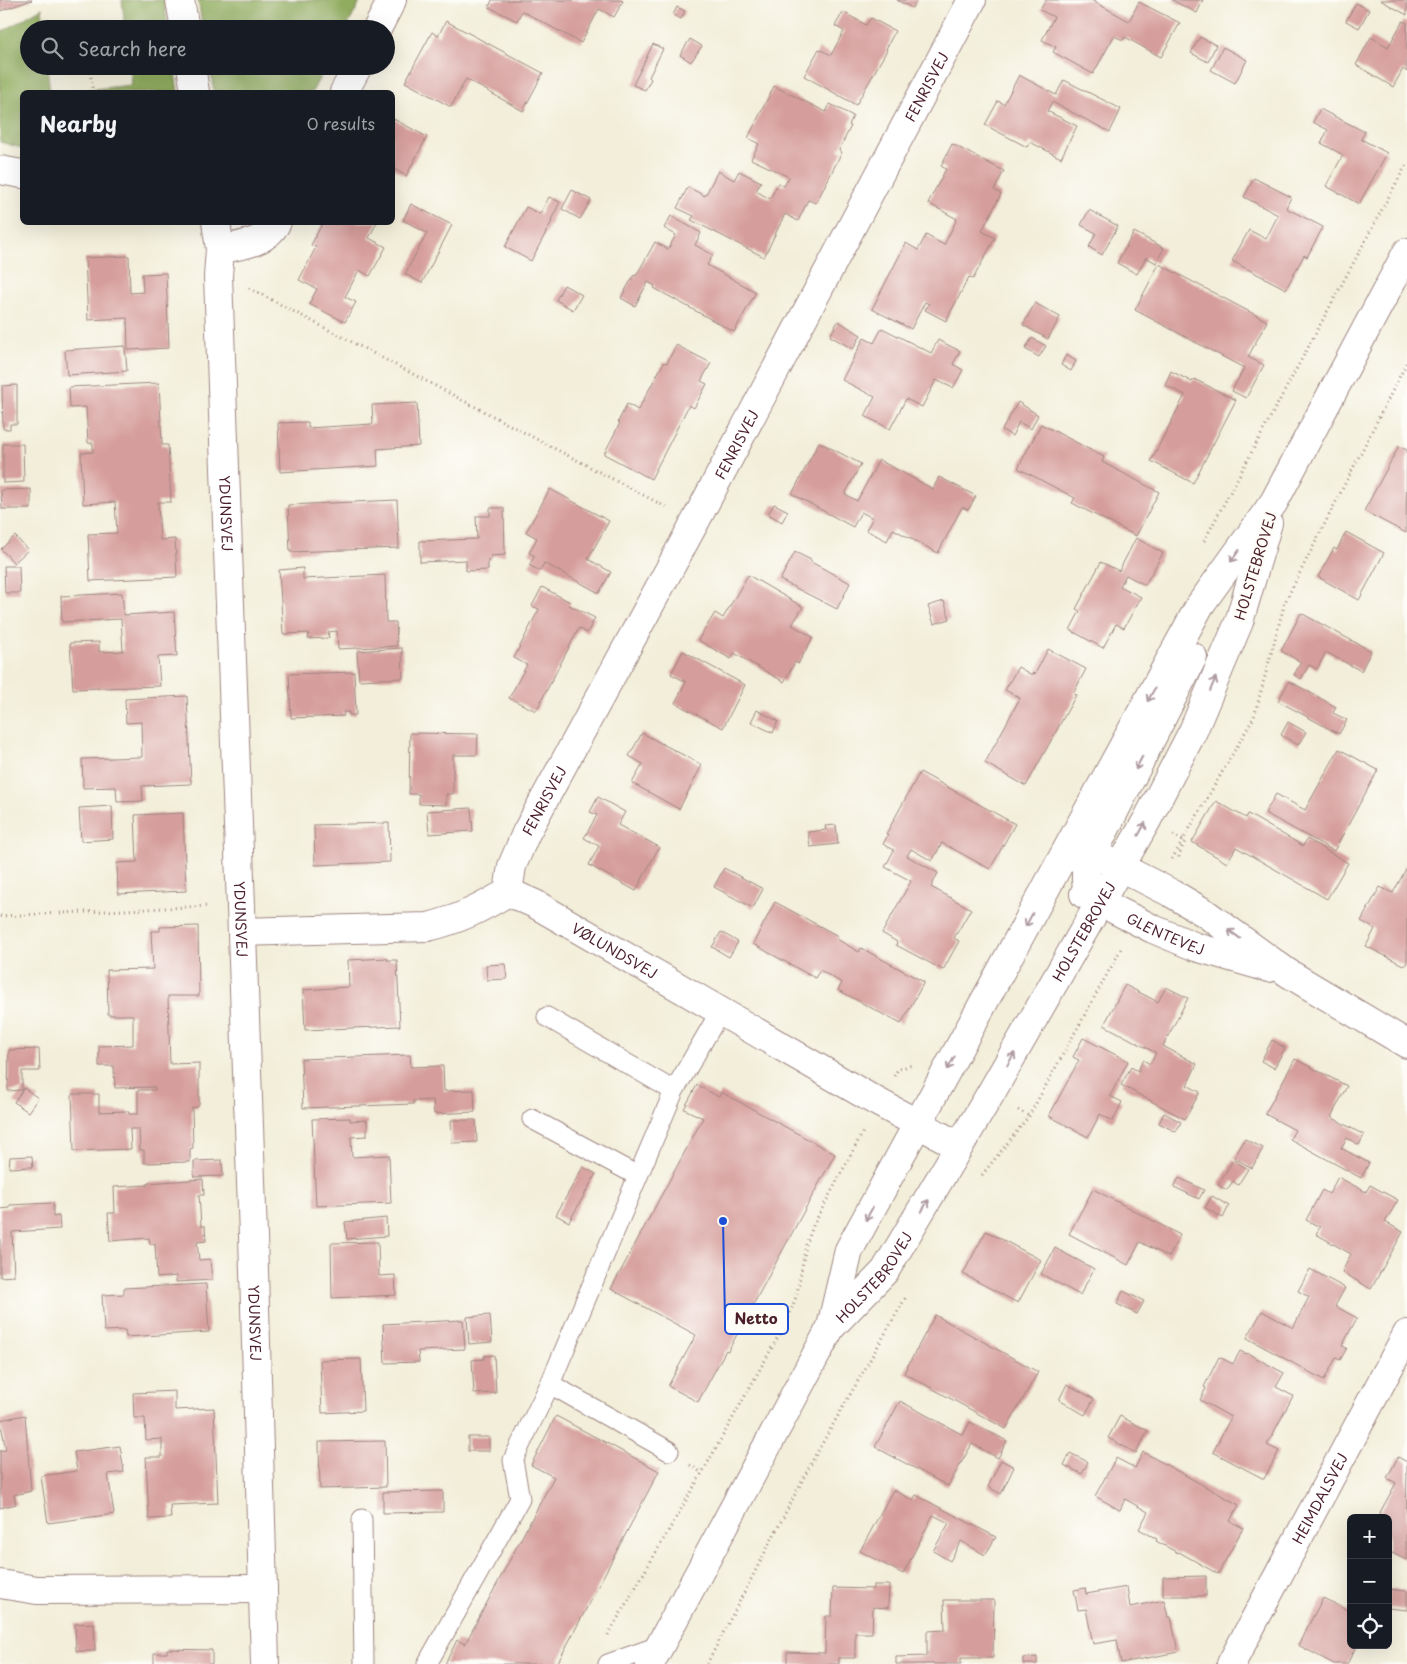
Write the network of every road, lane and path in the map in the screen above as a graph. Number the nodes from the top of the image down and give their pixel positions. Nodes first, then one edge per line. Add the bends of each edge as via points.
1 (180, 0) edge
2 (392, 0) edge
3 (972, 0) edge
4 (183, 20) edge
5 (382, 20) edge
6 (90, 75) edge
7 (192, 75) edge
8 (353, 75) edge
9 (93, 90) edge
10 (195, 90) edge
11 (345, 90) edge
12 (0, 170) edge
13 (20, 174) edge
14 (276, 225) edge
15 (211, 231) edge
16 (1407, 252) edge
17 (218, 276) junction
18 (1274, 502) junction
19 (695, 522) junction
20 (1082, 847) junction
21 (1120, 868) junction
22 (1052, 877) junction
23 (508, 892) junction
24 (1101, 902) junction
25 (242, 904) junction
26 (0, 916) edge
27 (242, 932) junction
28 (1288, 973) junction
29 (720, 1012) junction
30 (547, 1017) dead end
31 (1407, 1044) edge
32 (674, 1091) junction
33 (532, 1119) dead end
34 (917, 1125) junction
35 (959, 1146) junction
36 (638, 1176) junction
37 (831, 1327) junction
38 (1407, 1334) edge
39 (550, 1384) junction
40 (669, 1452) dead end
41 (362, 1519) dead end
42 (0, 1584) edge
43 (263, 1589) junction
44 (654, 1655) edge
45 (267, 1664) edge
46 (364, 1664) edge
47 (427, 1664) edge
48 (608, 1664) edge
49 (1231, 1664) edge

1 - 4 street
2 - 5 street
3 - 19 street, FENRISVEJ
6 - 9 path
7 - 10 street
8 - 11 street
12 - 13 street
14 - 15 street, YDUNSVEJ via 256,241 242,246
15 - 17 street, YDUNSVEJ
16 - 18 street, HOLSTEBROVEJ
17 - 19 path via 259,292
17 - 25 street, YDUNSVEJ
18 -> 20 street, HOLSTEBROVEJ via 1200,605 1194,654
21 -> 18 street, HOLSTEBROVEJ via 1197,722 1239,622
19 - 23 street, FENRISVEJ via 526,833 512,866
20 - 21 street, GLENTEVEJ
20 - 22 street, HOLSTEBROVEJ
20 - 24 street via 1086,882
21 - 24 street, HOLSTEBROVEJ
28 -> 21 street, GLENTEVEJ via 1205,914
22 - 24 street, GLENTEVEJ
22 -> 34 street, HOLSTEBROVEJ
23 - 27 street via 479,910 428,927
23 - 29 street, VØLUNDSVEJ via 535,904
24 - 28 street, GLENTEVEJ via 1196,947
35 -> 24 street, HOLSTEBROVEJ
25 - 26 path
25 - 27 street, YDUNSVEJ
27 - 43 street, YDUNSVEJ
28 - 31 street, GLENTEVEJ
29 - 32 lane
29 - 34 street, VØLUNDSVEJ
30 - 32 lane
32 - 36 lane
33 - 36 lane
34 - 35 street, VØLUNDSVEJ
34 -> 37 street, HOLSTEBROVEJ via 849,1250
37 -> 35 street, HOLSTEBROVEJ via 885,1271
36 - 39 lane
37 - 44 street, HOLSTEBROVEJ
38 - 49 street, HEIMDALSVEJ
39 - 40 lane
39 - 47 lane via 513,1460 520,1499
41 - 46 lane
42 - 43 street via 38,1590
43 - 45 street, YDUNSVEJ
44 - 48 lane

